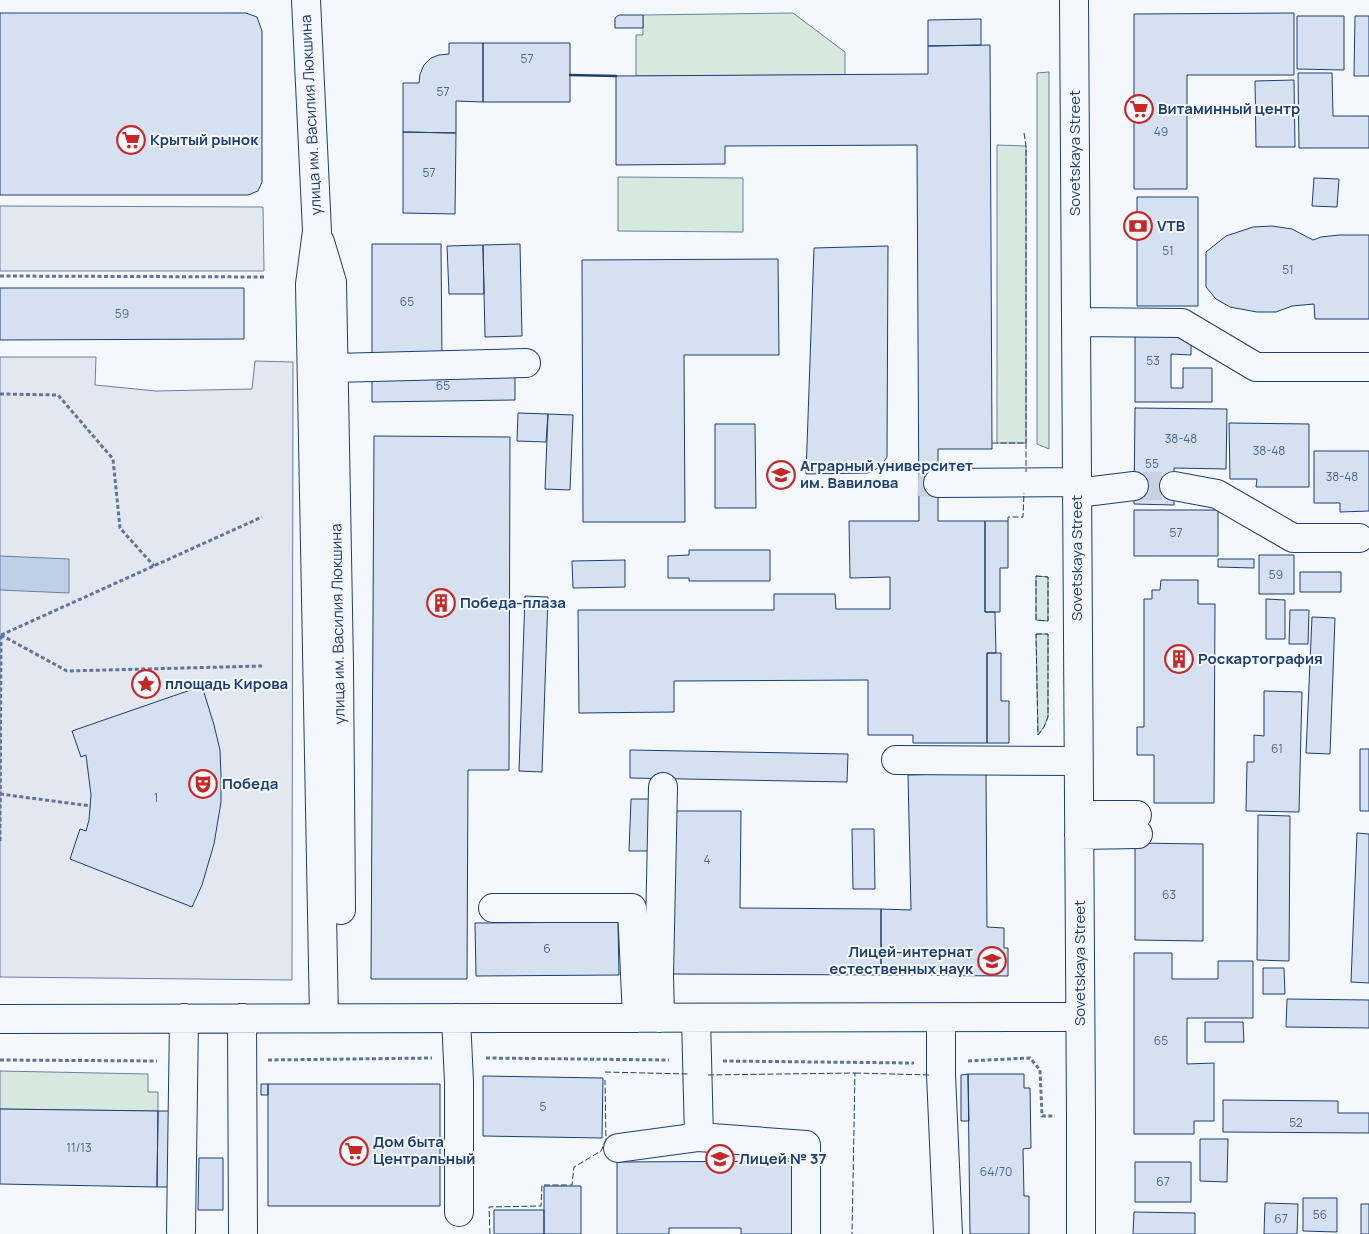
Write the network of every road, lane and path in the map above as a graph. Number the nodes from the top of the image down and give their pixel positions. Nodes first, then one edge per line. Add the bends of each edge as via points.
1 (306, 0) edge
2 (1074, 0) edge
3 (317, 231) junction
4 (0, 276) edge
5 (266, 277) dead end
6 (1076, 322) junction
7 (526, 364) dead end
8 (1369, 367) edge
9 (333, 368) junction
10 (0, 394) edge
11 (938, 483) tunnel mouth
12 (1134, 486) tunnel mouth
13 (1174, 486) tunnel mouth
14 (1077, 488) junction
15 (262, 517) dead end
16 (1359, 538) dead end
17 (154, 566) junction
18 (1, 635) edge
19 (262, 666) dead end
20 (896, 760) dead end
21 (1078, 760) junction
22 (663, 787) dead end
23 (0, 794) edge
24 (91, 806) dead end
25 (1138, 824) dead end
26 (1079, 825) junction
27 (0, 840) edge
28 (493, 908) dead end
29 (1080, 1017) junction
30 (184, 1018) junction
31 (242, 1018) junction
32 (333, 1018) junction
33 (456, 1018) junction
34 (648, 1018) junction
35 (696, 1018) junction
36 (941, 1018) junction
37 (0, 1019) edge
38 (458, 1058) junction
39 (0, 1060) edge
40 (242, 1060) junction
41 (183, 1061) junction
42 (697, 1061) junction
43 (941, 1063) junction
44 (1081, 1117) junction
45 (699, 1137) junction
46 (618, 1148) dead end
47 (459, 1212) dead end
48 (181, 1231) dead end
49 (243, 1234) edge
50 (806, 1234) edge
51 (948, 1234) edge
52 (1081, 1234) edge

1 - 3 street, улица им. Василия Люкшина
2 - 6 street, Sovetskaya Street
3 - 9 street, улица им. Василия Люкшина via 332,282
3 - 32 street, улица им. Василия Люкшина via 310,284
4 - 5 path
6 - 8 street via 1182,323 1256,367
6 - 14 street, Sovetskaya Street
7 - 9 street
9 - 32 street, улица им. Василия Люкшина via 339,665
10 - 17 path via 58,395 113,459 120,528
11 - 14 street
12 - 14 street
13 - 16 street via 1217,494 1293,538
14 - 21 street, Sovetskaya Street
15 - 17 path
17 - 18 path
18 - 19 path via 67,671
18 - 23 path
20 - 21 street
21 - 26 street, Sovetskaya Street
22 - 34 street via 659,965
23 - 24 path
23 - 27 path
25 - 26 street
26 - 29 street, Sovetskaya Street
28 - 34 street via 632,908
29 - 36 street
29 - 44 street, Sovetskaya Street
30 - 31 street
30 - 37 street
30 - 41 street
31 - 32 street
31 - 40 street
32 - 33 street
33 - 34 street
33 - 38 street
34 - 35 street
35 - 36 street
35 - 42 street
36 - 43 street
38 - 40 path
38 - 42 path
38 - 47 street
39 - 41 path
40 - 49 street
41 - 48 street
42 - 43 path
42 - 45 street
43 - 44 path via 1030,1058 1040,1070 1042,1116
43 - 51 street
44 - 52 street, Sovetskaya Street
45 - 46 street
45 - 50 street via 806,1145

